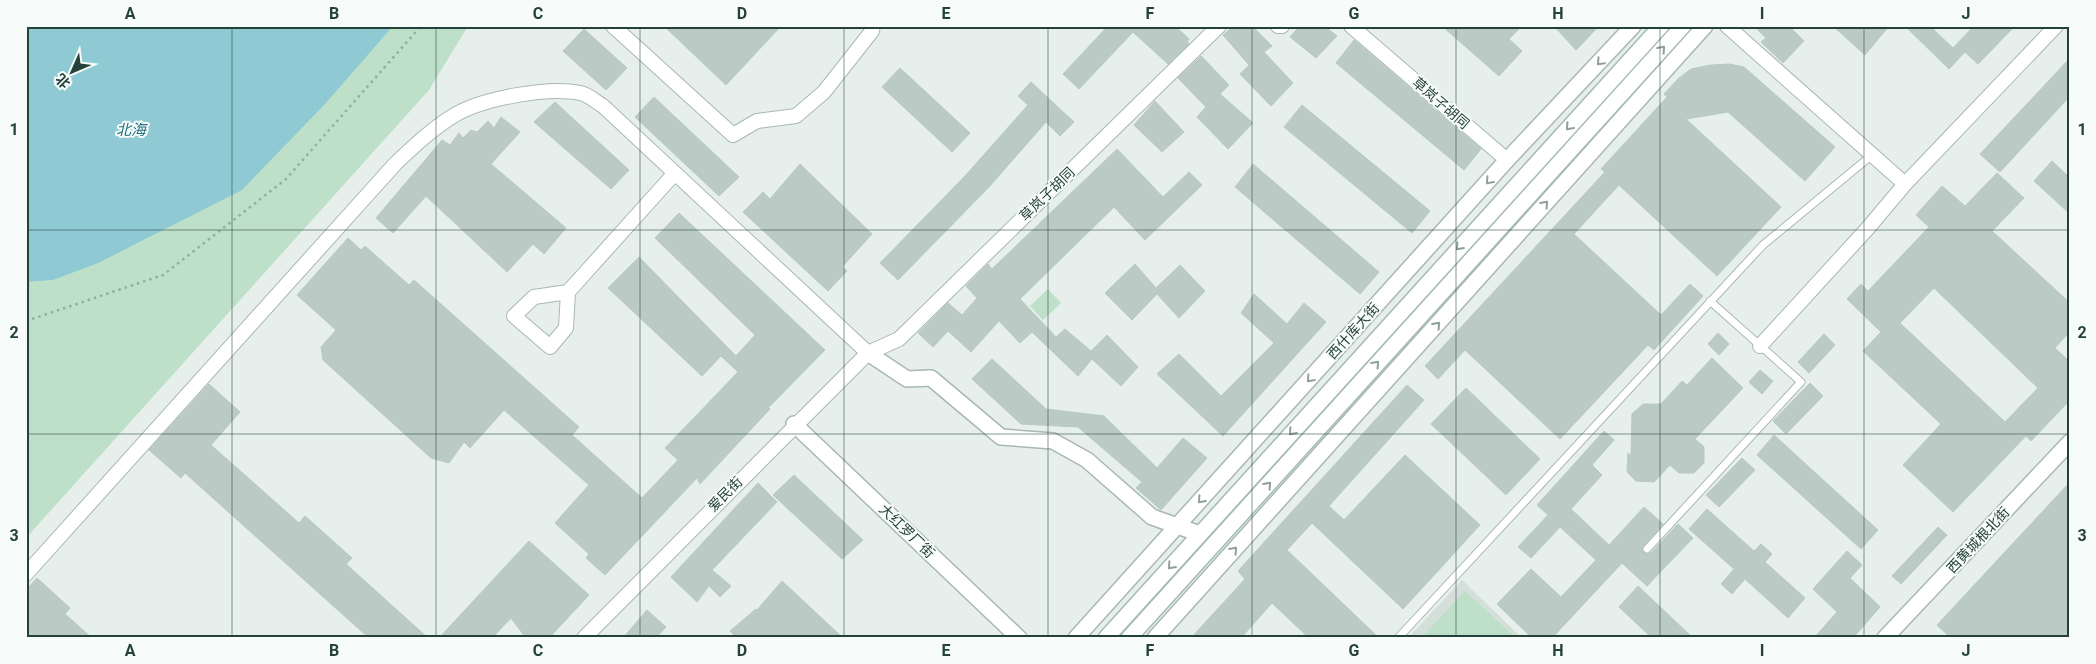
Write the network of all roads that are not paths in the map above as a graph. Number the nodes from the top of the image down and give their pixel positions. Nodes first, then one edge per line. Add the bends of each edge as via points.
1 (613, 26) edge
2 (873, 26) edge
3 (1219, 26) edge
4 (1278, 26) edge
5 (1282, 26) edge
6 (1351, 26) edge
7 (1633, 26) edge
8 (1661, 26) edge
9 (1683, 26) edge
10 (1706, 26) edge
11 (1727, 26) edge
12 (2056, 26) edge
13 (1872, 155) junction
14 (1508, 160) junction
15 (675, 173) junction
16 (1905, 184) junction
17 (568, 292) dead end
18 (1710, 301) junction
19 (1760, 346) junction
20 (868, 353) junction
21 (794, 424) junction
22 (2070, 442) edge
23 (1178, 526) junction
24 (1200, 534) junction
25 (1647, 549) dead end
26 (26, 574) edge
27 (584, 638) edge
28 (1019, 638) edge
29 (1076, 638) edge
30 (1106, 638) edge
31 (1129, 638) edge
32 (1155, 638) edge
33 (1398, 638) edge
34 (1885, 638) edge

1 - 2 street via 733,135 757,121 796,116 824,92
3 - 20 street, 草岚子胡同 via 898,339
4 - 5 street
6 - 14 street, 草岚子胡同
7 -> 14 street, 西什库大街
8 -> 24 street, 西什库大街
31 -> 9 street
32 -> 10 street
11 - 13 street
12 - 16 street
13 - 16 street
13 - 18 lane via 1763,245
14 -> 23 street, 西什库大街
15 - 17 street
15 - 20 street
15 - 26 street via 603,106 582,93 544,92 471,108 454,116 396,163
16 - 19 street
18 - 19 lane
18 - 33 lane
19 - 25 lane via 1800,382
20 - 21 street, 爱民街
20 - 23 street via 907,379 931,378 1001,437 1053,441 1087,460 1152,517
21 - 27 street, 爱民街
21 - 28 street, 大红罗厂街
22 - 34 street, 西黄城根北街
23 - 24 street
23 - 29 street, 西什库大街
24 -> 30 street, 西什库大街

